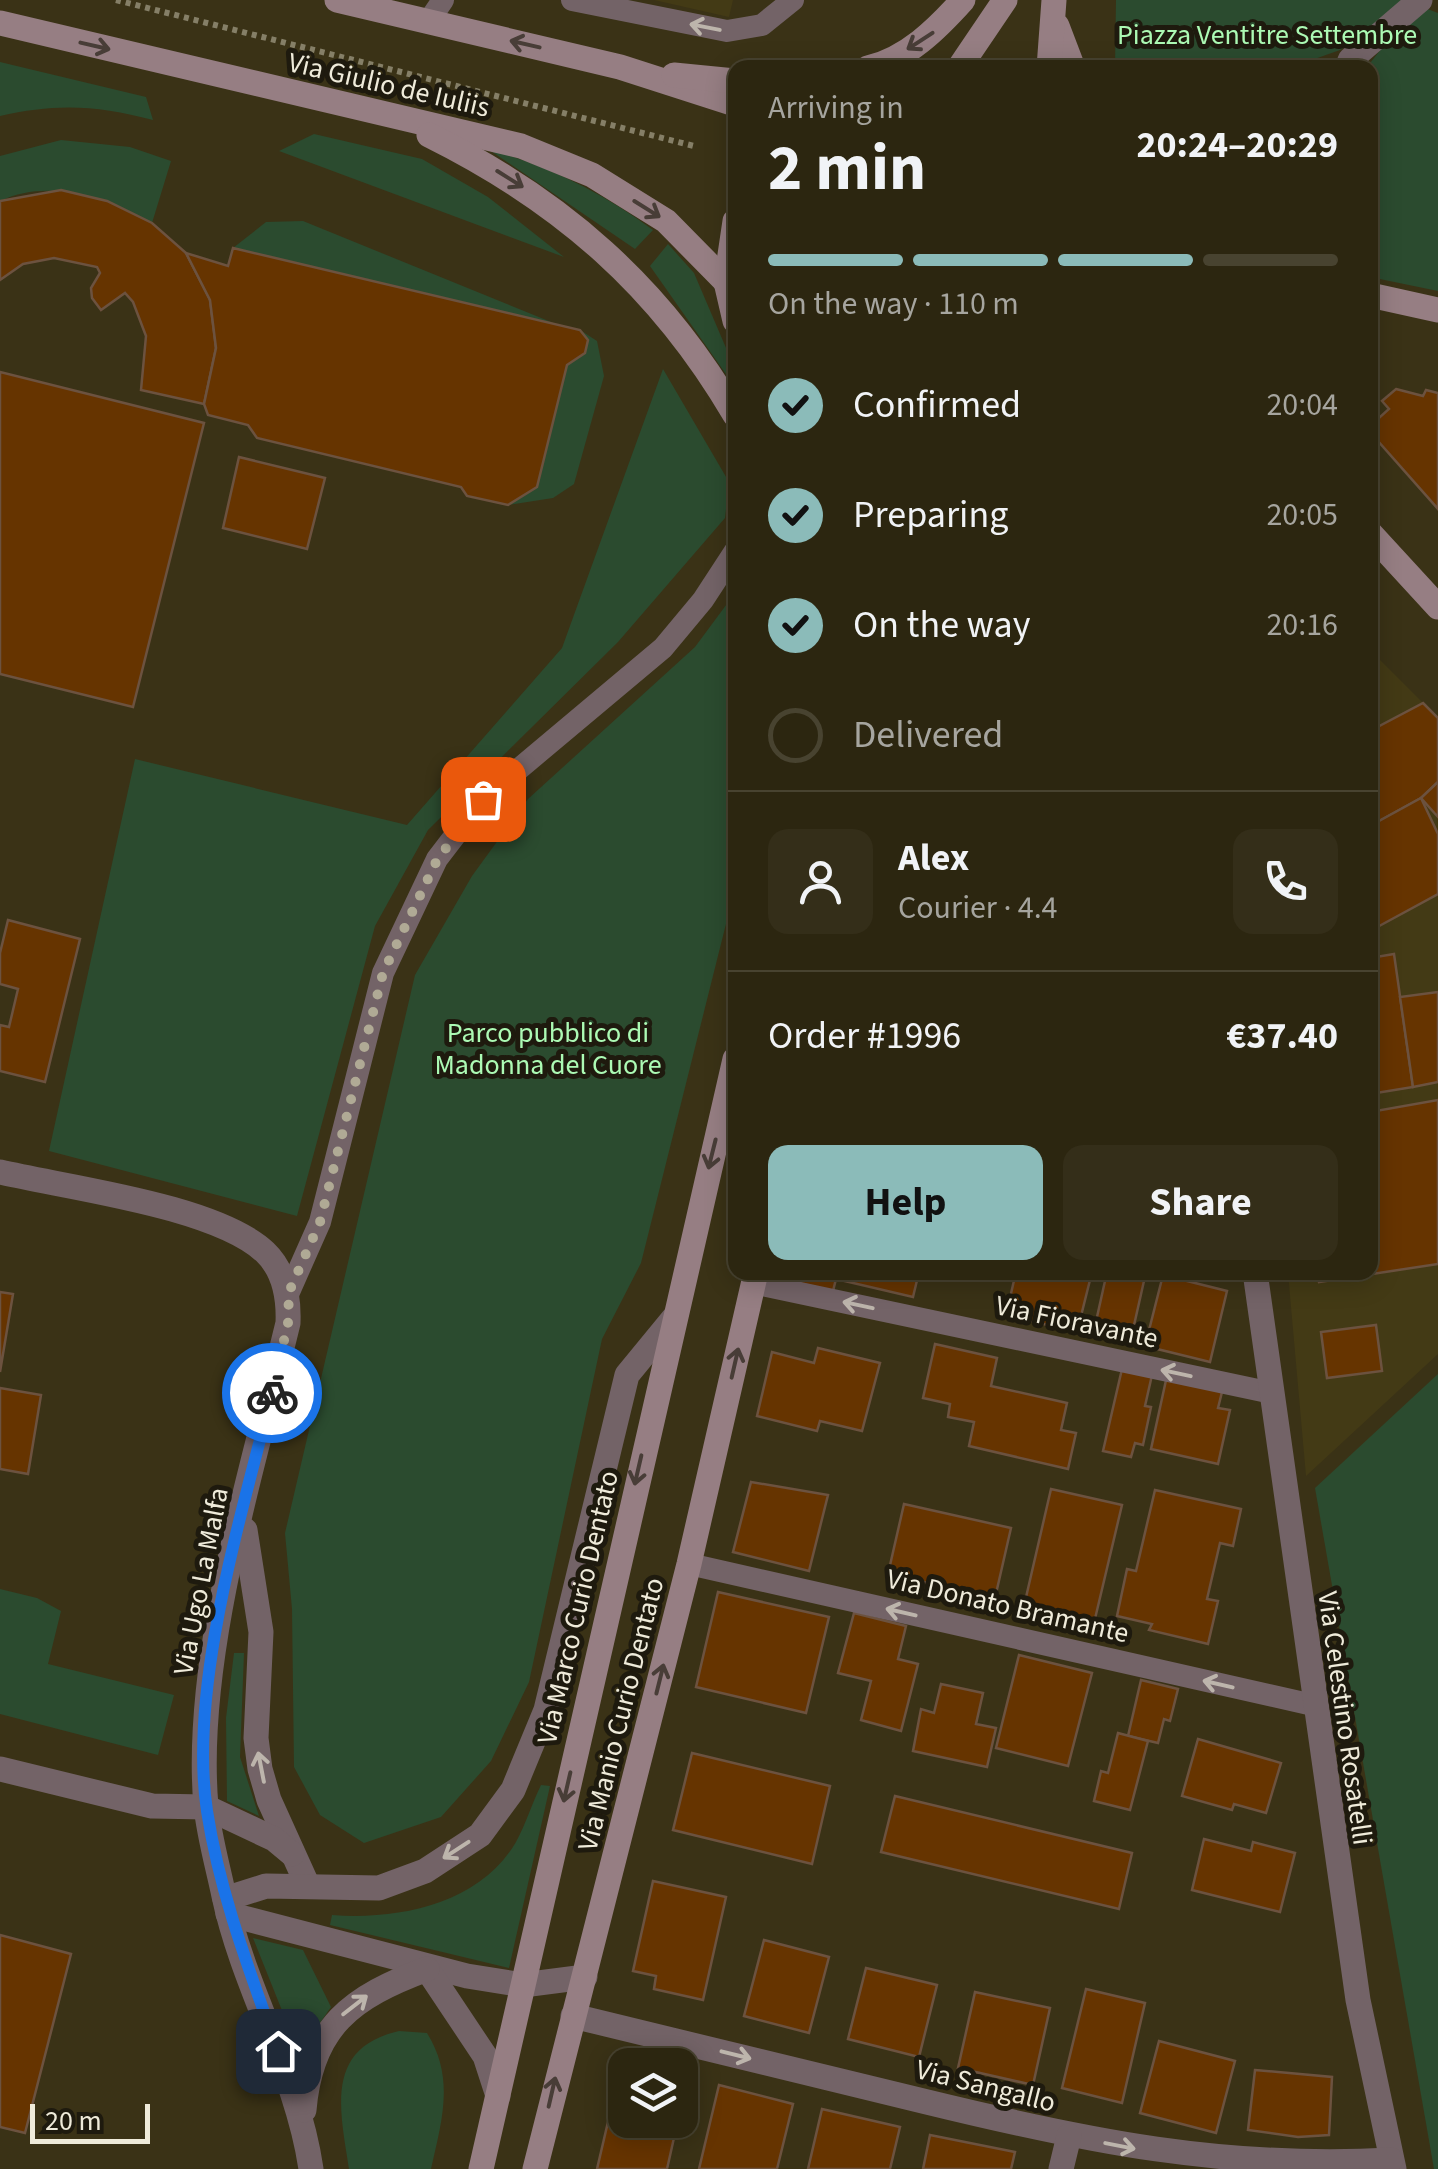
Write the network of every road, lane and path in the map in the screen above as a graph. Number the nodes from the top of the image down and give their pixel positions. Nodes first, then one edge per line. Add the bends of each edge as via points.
1 (116, 0) edge
2 (337, 0) edge
3 (572, 0) edge
4 (793, 0) edge
5 (963, 0) edge
6 (1005, 0) edge
7 (1420, 0) edge
8 (1053, 7) edge
9 (436, 11) edge
10 (0, 23) edge
11 (890, 60) edge
12 (964, 60) edge
13 (1050, 60) edge
14 (1070, 60) edge
15 (1350, 60) edge
16 (620, 66) junction
17 (728, 80) edge
18 (728, 102) edge
19 (393, 117) junction
20 (694, 146) dead end
21 (728, 268) edge
22 (726, 282) junction
23 (728, 291) edge
24 (1378, 299) edge
25 (1438, 310) edge
26 (728, 403) edge
27 (1378, 543) edge
28 (728, 562) edge
29 (1438, 607) edge
30 (728, 1088) edge
31 (0, 1172) edge
32 (754, 1280) edge
33 (763, 1280) edge
34 (1256, 1280) edge
35 (289, 1292) junction
36 (672, 1318) junction
37 (1272, 1393) junction
38 (242, 1513) junction
39 (689, 1564) junction
40 (1313, 1705) junction
41 (0, 1770) edge
42 (206, 1808) junction
43 (296, 1857) junction
44 (307, 1884) junction
45 (227, 1906) junction
46 (426, 1969) junction
47 (585, 1978) junction
48 (523, 1984) junction
49 (573, 2016) junction
50 (498, 2096) junction
51 (304, 2120) junction
52 (1069, 2136) junction
53 (1392, 2164) edge
54 (310, 2169) edge
55 (481, 2169) edge
56 (535, 2169) edge
57 (1061, 2169) edge

1 - 20 path
2 - 9 main road
4 -> 3 lane via 762,25 727,31
5 -> 11 main road via 933,34
6 - 12 main road
7 - 15 street
8 - 13 main road
8 - 14 main road
16 -> 9 main road
10 -> 19 main road, Via Giulio de Iuliis
16 - 17 main road
16 - 18 main road
19 -> 22 main road, Via Giulio de Iuliis via 521,146 592,175 666,221
19 -> 26 main road via 510,178 629,272 702,359
21 - 22 main road
22 - 23 main road
24 - 25 main road
27 - 29 main road
28 - 35 lane via 663,648 483,799 437,860 383,973 320,1222
30 -> 36 main road, Via Marco Curio Dentato
31 - 35 street via 222,1223 267,1254
39 -> 32 main road, Via Manio Curio Dentato
37 -> 33 lane, Via Fioravante
34 - 37 street, Via Celestino Rosatelli
35 - 38 street, Via Ugo La Malfa via 288,1323
36 -> 44 street via 626,1375 546,1710 512,1790 480,1835 425,1871 380,1888
36 -> 48 main road, Via Marco Curio Dentato
37 - 40 street, Via Celestino Rosatelli
38 - 42 street, Via Ugo La Malfa via 205,1724
43 -> 38 street via 260,1769 261,1632
40 -> 39 lane, Via Donato Bramante
47 -> 39 main road, Via Manio Curio Dentato
40 - 53 street, Via Celestino Rosatelli via 1358,2000
41 - 42 street via 152,1806
42 - 43 street via 274,1839
42 - 45 street, Via Ugo La Malfa
43 - 44 street
44 - 45 street via 246,1888
45 - 46 street
45 - 51 street, Via Ugo La Malfa
46 - 48 street
46 - 50 street via 485,2056
51 -> 46 street via 307,2073 338,2017 364,1996
47 - 48 street
47 - 49 main road, Via Manio Curio Dentato
48 - 50 main road, Via Marco Curio Dentato
49 -> 52 street, Via Sangallo
56 -> 49 main road, Via Manio Curio Dentato
50 - 55 main road, Via Marco Curio Dentato
51 - 54 street, Via Ugo La Malfa
52 -> 53 street, Via Sangallo via 1264,2168
52 - 57 street

